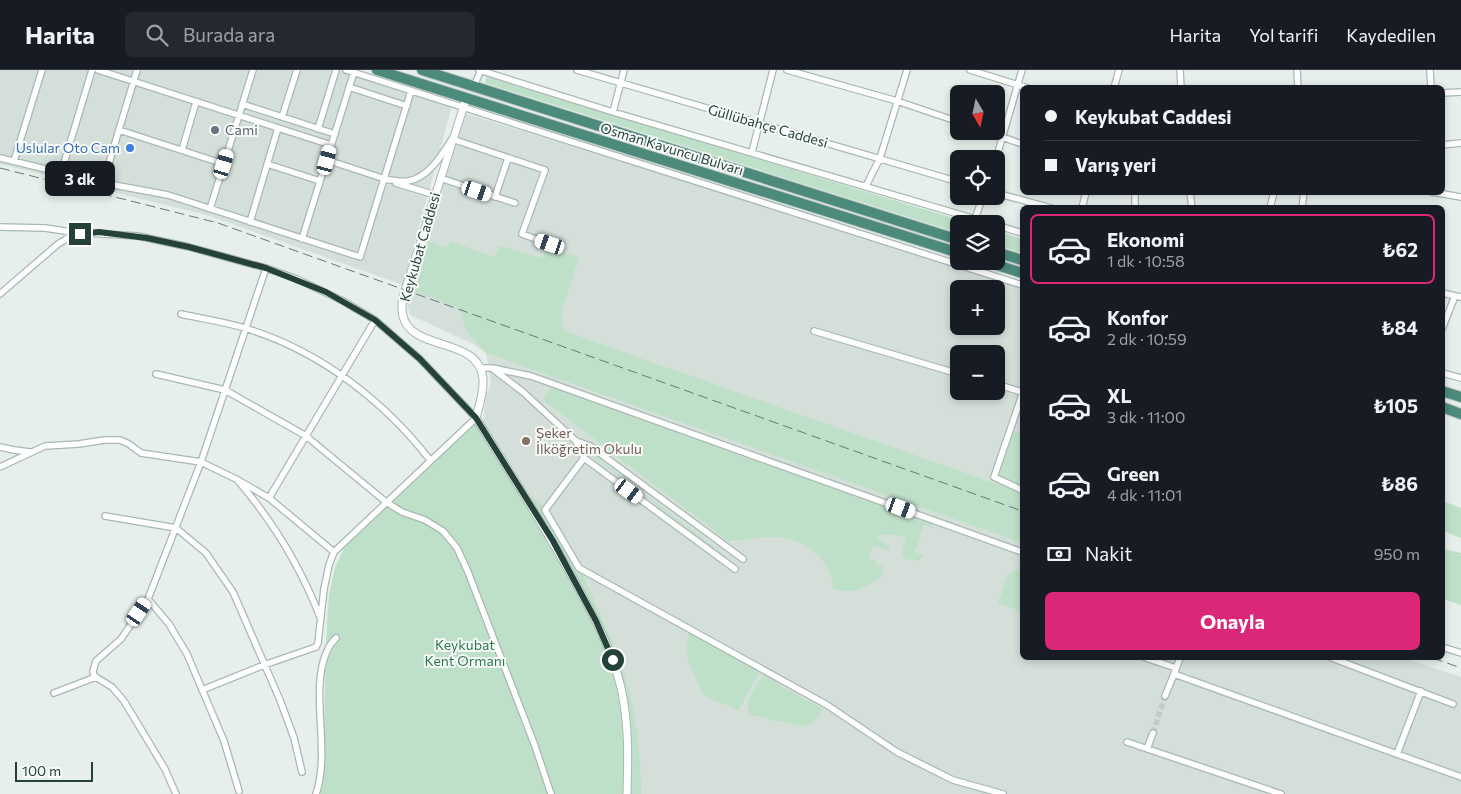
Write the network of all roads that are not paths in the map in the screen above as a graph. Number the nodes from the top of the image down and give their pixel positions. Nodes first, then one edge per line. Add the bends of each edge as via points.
1 (42, 70) edge
2 (92, 70) edge
3 (98, 70) edge
4 (137, 70) edge
5 (253, 70) edge
6 (296, 70) edge
7 (336, 70) edge
8 (346, 70) edge
9 (377, 70) edge
10 (422, 70) edge
11 (481, 70) edge
12 (577, 70) edge
13 (624, 70) edge
14 (772, 70) edge
15 (787, 70) edge
16 (907, 70) edge
17 (970, 70) edge
18 (1022, 70) edge
19 (1119, 70) edge
20 (1180, 70) edge
21 (1297, 70) edge
22 (1430, 70) edge
23 (354, 72) junction
24 (133, 81) junction
25 (620, 83) junction
26 (1018, 84) junction
27 (1115, 85) edge
28 (1181, 85) edge
29 (1298, 85) edge
30 (1431, 85) edge
31 (474, 86) junction
32 (349, 87) junction
33 (411, 91) junction
34 (1461, 92) edge
35 (1445, 93) edge
36 (196, 102) junction
37 (897, 102) junction
38 (464, 103) junction
39 (242, 104) junction
40 (407, 106) junction
41 (613, 112) junction
42 (239, 115) junction
43 (282, 117) junction
44 (950, 119) edge
45 (760, 123) junction
46 (278, 128) junction
47 (318, 129) junction
48 (119, 130) junction
49 (1005, 130) edge
50 (335, 134) junction
51 (1005, 138) edge
52 (452, 139) junction
53 (1020, 143) edge
54 (1461, 143) edge
55 (331, 145) junction
56 (1445, 145) edge
57 (182, 150) junction
58 (752, 152) junction
59 (0, 158) edge
60 (508, 158) junction
61 (880, 158) junction
62 (327, 160) junction
63 (14, 162) junction
64 (224, 164) junction
65 (267, 164) junction
66 (61, 173) junction
67 (440, 178) junction
68 (384, 179) junction
69 (950, 179) edge
70 (320, 181) junction
71 (102, 183) junction
72 (866, 186) junction
73 (1445, 194) edge
74 (435, 195) junction
75 (1005, 195) edge
76 (495, 197) junction
77 (1461, 197) edge
78 (515, 204) dead end
79 (1040, 205) edge
80 (210, 209) junction
81 (962, 215) edge
82 (250, 222) junction
83 (0, 228) edge
84 (1005, 228) edge
85 (1020, 232) edge
86 (80, 234) junction
87 (950, 237) edge
88 (302, 239) junction
89 (550, 244) dead end
90 (950, 250) edge
91 (1005, 255) edge
92 (1020, 259) edge
93 (1005, 267) edge
94 (266, 268) junction
95 (1020, 272) edge
96 (1020, 284) edge
97 (0, 294) edge
98 (1445, 294) edge
99 (1458, 297) edge
100 (181, 314) dead end
101 (1445, 318) edge
102 (375, 320) junction
103 (246, 328) junction
104 (814, 331) dead end
105 (481, 368) junction
106 (492, 368) junction
107 (950, 371) edge
108 (156, 374) dead end
109 (1445, 374) edge
110 (341, 375) junction
111 (1461, 378) edge
112 (1005, 387) edge
113 (225, 390) junction
114 (1445, 390) edge
115 (1445, 391) edge
116 (1461, 392) edge
117 (1020, 393) edge
118 (1461, 397) edge
119 (1020, 400) edge
120 (1445, 406) edge
121 (1445, 407) edge
122 (1461, 408) edge
123 (1461, 414) edge
124 (476, 418) junction
125 (306, 436) junction
126 (576, 441) junction
127 (0, 447) edge
128 (32, 452) junction
129 (584, 458) junction
130 (430, 460) junction
131 (201, 462) junction
132 (0, 467) edge
133 (236, 479) junction
134 (1020, 489) edge
135 (269, 498) junction
136 (386, 502) junction
137 (545, 510) junction
138 (105, 516) dead end
139 (540, 520) junction
140 (176, 528) junction
141 (1020, 551) edge
142 (334, 552) junction
143 (743, 559) dead end
144 (735, 569) dead end
145 (148, 599) junction
146 (321, 622) junction
147 (336, 638) dead end
148 (1445, 648) edge
149 (1461, 653) edge
150 (1150, 660) edge
151 (1179, 660) edge
152 (1337, 660) edge
153 (264, 665) junction
154 (1175, 671) junction
155 (96, 677) junction
156 (202, 690) junction
157 (1421, 691) junction
158 (54, 693) dead end
159 (1165, 696) tunnel mouth
160 (1453, 704) dead end
161 (1152, 733) tunnel mouth
162 (1127, 742) dead end
163 (1147, 749) junction
164 (1397, 754) junction
165 (302, 772) dead end
166 (1461, 777) edge
167 (239, 791) dead end
168 (176, 794) edge
169 (316, 794) edge
170 (551, 794) edge
171 (627, 794) edge
172 (1003, 794) edge
173 (1281, 794) edge

1 - 63 street
2 - 66 street
3 - 24 street
4 - 24 street
5 - 39 street
6 - 43 street
7 - 47 street
8 - 23 street
9 - 38 highway, Osman Kavuncu Bulvarı
10 - 31 highway, Osman Kavuncu Bulvarı
11 - 31 street
11 - 41 street
12 - 25 street, Güllübahçe Caddesi
13 - 25 street
14 - 45 street
15 - 37 street
16 - 37 street
17 - 26 street
18 - 26 street
19 - 27 street
20 - 28 street
21 - 29 street
22 - 30 street
23 - 32 street
23 - 33 street
24 - 36 street
24 - 48 street
25 - 41 street
25 - 45 street, Güllübahçe Caddesi
26 - 49 street
31 - 38 highway
31 - 87 highway, Osman Kavuncu Bulvarı
32 - 40 street
32 - 50 street
33 - 38 street
33 - 40 street
34 - 35 street
36 - 42 street
36 - 57 street
37 - 44 street
37 - 61 street
38 - 52 street, Keykubat Caddesi
38 - 90 highway, Osman Kavuncu Bulvarı
38 - 96 street
39 - 42 street
39 - 43 street
40 - 68 street
41 - 58 street
42 - 46 street
42 - 64 street
43 - 47 street
45 - 58 street
45 - 61 street, Güllübahçe Caddesi
46 - 55 street
46 - 65 street
47 - 50 street
48 - 57 street
48 - 71 street
50 - 55 street
51 - 53 street
52 - 60 street
52 - 67 street, Keykubat Caddesi
52 - 68 street via 434,164 420,176 407,181
54 - 56 street
55 - 62 street
57 - 64 street
58 - 72 street
59 - 63 street
60 - 76 street
60 - 89 street via 544,170 522,234
61 - 69 street, Güllübahçe Caddesi
61 - 72 street
62 - 68 street
62 - 70 street
63 - 66 street
64 - 80 street
65 - 70 street
65 - 82 street
66 - 71 street
67 - 74 street, Keykubat Caddesi
67 - 76 street
68 - 74 street
68 - 88 street via 360,258
70 - 88 street
71 - 80 street via 168,196
72 - 81 street
73 - 77 street
74 - 105 street, Keykubat Caddesi via 403,297 404,318 412,331 469,354
75 - 79 street
76 - 78 street
80 - 82 street
82 - 88 street
83 - 86 street via 45,228
84 - 85 street
86 - 94 street via 99,232 147,238
86 - 97 street via 58,244
91 - 92 highway
93 - 95 highway
94 - 102 street via 326,292
94 - 103 street
98 - 99 street
99 - 101 street
100 - 103 street
102 - 110 street
102 - 124 street via 420,359
103 - 110 street via 289,345
103 - 113 street
104 - 107 street
105 - 106 street
105 - 124 street via 483,386
106 - 126 street
106 - 141 street via 531,376
108 - 113 street
109 - 111 street
110 - 125 street
110 - 130 street via 389,414
112 - 117 street
113 - 125 street
113 - 131 street
114 - 116 highway
115 - 118 highway
119 - 134 street via 994,477
120 - 122 highway
121 - 123 highway
124 - 130 street
124 - 139 street
125 - 135 street
125 - 136 street
126 - 129 street
126 - 143 street via 590,446
127 - 128 street
128 - 131 street via 49,446 114,440 129,444 141,453
128 - 132 street
129 - 137 street
129 - 144 street
130 - 136 street
131 - 133 street
131 - 140 street
133 - 135 street
133 - 146 street via 290,554
135 - 142 street
136 - 142 street
136 - 170 street via 440,528 457,548
137 - 139 street
137 - 172 street via 579,568 827,705 897,752 953,780
138 - 140 street
139 - 171 street via 596,621 613,660 627,725
140 - 145 street
140 - 153 street via 206,553 233,592
142 - 146 street via 324,589
145 - 155 street via 121,639 96,661 93,671
145 - 156 street via 181,642
146 - 153 street via 315,648
147 - 169 street via 326,653 322,672 321,754
148 - 149 street
150 - 154 street
151 - 154 street
152 - 157 street
153 - 156 street
153 - 165 street via 294,738
154 - 159 street
154 - 164 street
155 - 158 street
155 - 168 street via 112,687 124,701 165,768
156 - 167 street via 224,741
157 - 160 street
157 - 164 street
161 - 163 street
162 - 163 street
163 - 173 street
164 - 166 street

